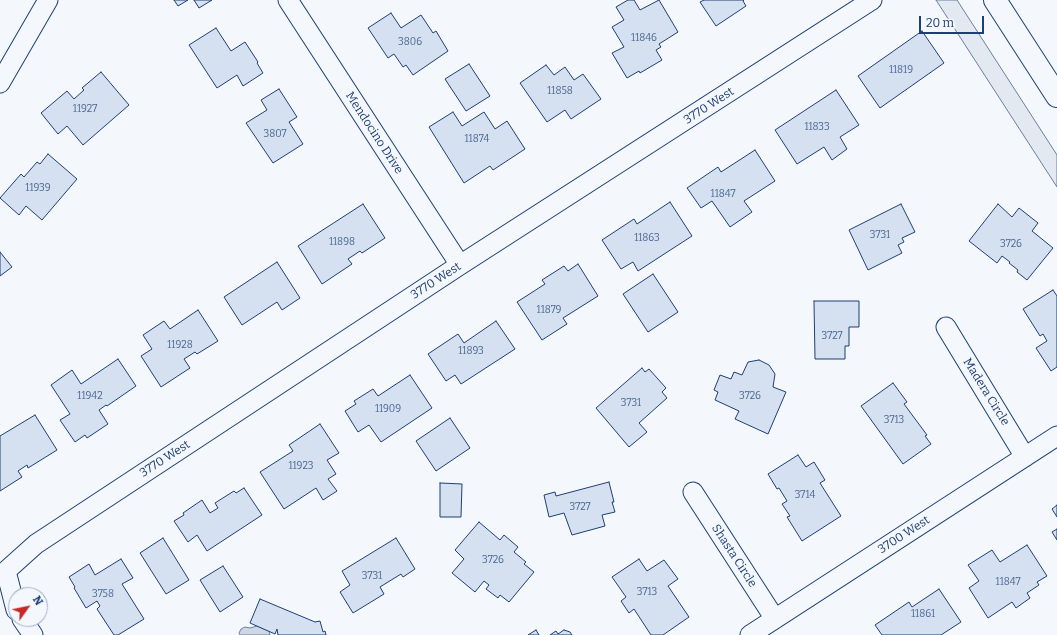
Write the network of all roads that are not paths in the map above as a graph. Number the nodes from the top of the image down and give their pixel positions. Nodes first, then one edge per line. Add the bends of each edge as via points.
1 (48, 0) edge
2 (288, 0) edge
3 (872, 0) edge
4 (995, 0) edge
5 (0, 83) edge
6 (1057, 96) edge
7 (460, 265) junction
8 (946, 326) dead end
9 (1057, 436) edge
10 (1025, 457) junction
11 (693, 492) dead end
12 (10, 587) edge
13 (775, 619) junction
14 (750, 635) edge

1 - 5 street
2 - 7 street, Mendocino Drive
3 - 7 street, 3770 West
4 - 6 main road
7 - 12 street, 3770 West via 36,544 6,570
8 - 10 street, Madera Circle
9 - 10 street, 3700 West
10 - 13 street, 3700 West
11 - 13 street, Shasta Circle
13 - 14 street, 3700 West

